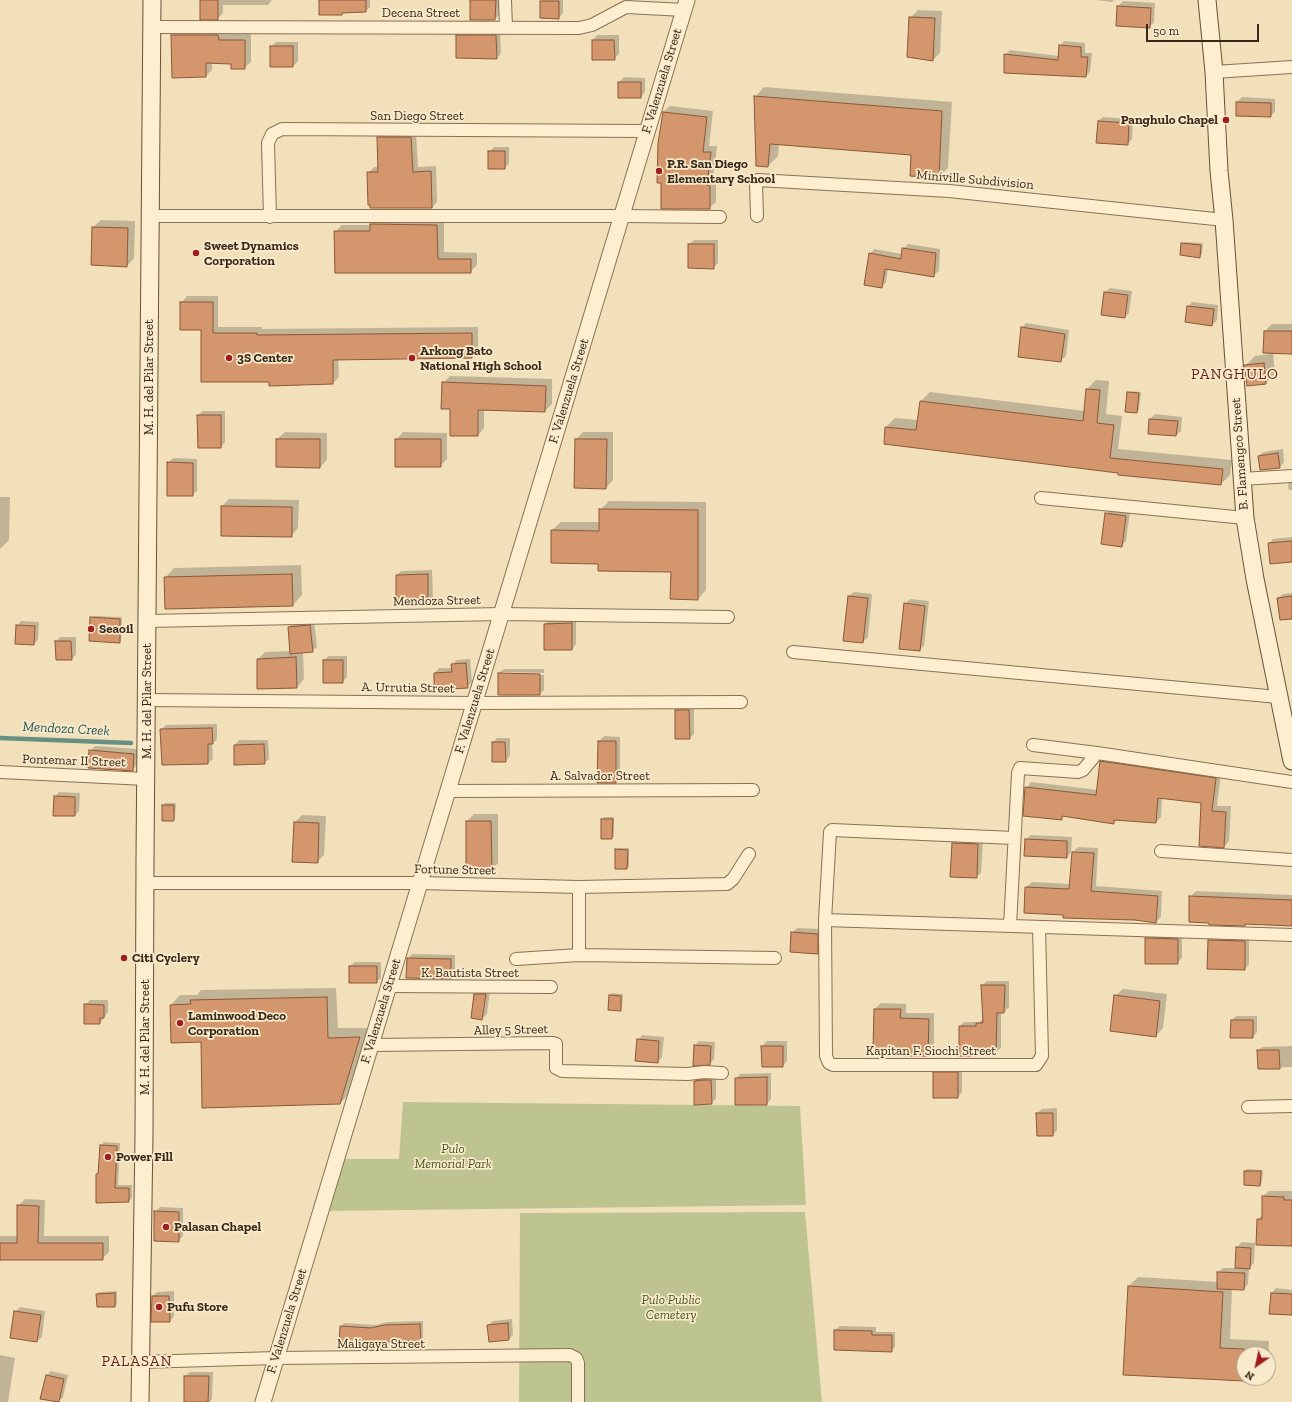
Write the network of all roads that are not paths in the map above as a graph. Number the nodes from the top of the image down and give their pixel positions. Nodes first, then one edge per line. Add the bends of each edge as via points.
1 (152, 0) edge
2 (505, 0) edge
3 (1207, 0) edge
4 (686, 5) edge
5 (152, 27) junction
6 (506, 28) junction
7 (1292, 66) edge
8 (1214, 72) junction
9 (647, 131) junction
10 (151, 216) junction
11 (622, 216) junction
12 (757, 216) dead end
13 (270, 217) junction
14 (720, 217) dead end
15 (1224, 220) junction
16 (1292, 476) edge
17 (1242, 479) junction
18 (1041, 498) dead end
19 (1245, 518) junction
20 (501, 614) junction
21 (728, 617) dead end
22 (148, 621) junction
23 (793, 652) dead end
24 (1278, 697) junction
25 (147, 700) junction
26 (741, 702) dead end
27 (474, 703) junction
28 (1033, 745) dead end
29 (1097, 753) junction
30 (1292, 761) edge
31 (0, 772) edge
32 (146, 779) junction
33 (1292, 782) edge
34 (753, 790) dead end
35 (448, 791) junction
36 (1014, 838) junction
37 (1161, 851) dead end
38 (749, 854) dead end
39 (1292, 860) edge
40 (144, 883) junction
41 (420, 883) junction
42 (579, 887) junction
43 (825, 920) junction
44 (1010, 926) junction
45 (1039, 927) junction
46 (1292, 934) edge
47 (579, 955) junction
48 (775, 958) dead end
49 (516, 959) dead end
50 (389, 986) junction
51 (551, 987) dead end
52 (371, 1045) junction
53 (722, 1073) dead end
54 (1248, 1106) dead end
55 (1292, 1106) edge
56 (276, 1358) junction
57 (140, 1362) junction
58 (140, 1402) edge
59 (263, 1402) edge
60 (578, 1402) edge

1 - 5 main road, M. H. del Pilar Street
2 - 6 street
3 - 8 main road, B. Flamengco Street
4 - 6 street, Decena Street via 626,7 586,27
4 - 9 street, F. Valenzuela Street
5 - 6 street, Decena Street
5 - 10 main road, M. H. del Pilar Street
7 - 8 street
8 - 15 main road, B. Flamengco Street
9 - 11 street, F. Valenzuela Street
9 - 13 street, San Diego Street via 282,129 272,134 268,143
10 - 13 street
10 - 22 main road, M. H. del Pilar Street
11 - 13 street
11 - 14 street
11 - 20 street, F. Valenzuela Street
12 - 15 street, Miniville Subdivision via 758,180 949,191
15 - 17 main road, B. Flamengco Street
16 - 17 street
17 - 19 main road, B. Flamengco Street
18 - 19 street
19 - 24 main road, B. Flamengco Street via 1254,579
20 - 21 street, Mendoza Street
20 - 22 street, Mendoza Street
20 - 27 street, F. Valenzuela Street
22 - 25 main road, M. H. del Pilar Street
23 - 24 street
24 - 30 main road, B. Flamengco Street
25 - 27 street, A. Urrutia Street
25 - 32 main road, M. H. del Pilar Street
26 - 27 street, A. Urrutia Street
27 - 35 street, F. Valenzuela Street
28 - 29 street
29 - 33 street
29 - 36 street via 1083,770 1078,772 1020,768 1018,770
31 - 32 street, Pontemar II Street
32 - 40 main road, M. H. del Pilar Street
34 - 35 street, A. Salvador Street
35 - 41 street, F. Valenzuela Street
36 - 43 street, Kapitan F. Siochi Street via 832,830 829,835
36 - 44 street
37 - 39 street
38 - 42 street, Fortune Street via 727,884
40 - 41 street, Fortune Street
40 - 57 main road, M. H. del Pilar Street via 144,1216
41 - 42 street, Fortune Street
41 - 50 street, F. Valenzuela Street
42 - 47 street
43 - 44 street
43 - 45 street, Kapitan F. Siochi Street via 826,1056 828,1063 833,1065 1036,1065 1042,1056
44 - 45 street
45 - 46 street
47 - 48 street
47 - 49 street
50 - 51 street, K. Bautista Street
50 - 52 street, F. Valenzuela Street
52 - 53 street, Alley 5 Street via 553,1043 556,1044 558,1071
52 - 56 street, F. Valenzuela Street
54 - 55 street
56 - 57 street, Maligaya Street
56 - 59 street, F. Valenzuela Street
56 - 60 street, Maligaya Street via 570,1355 576,1358 578,1363
57 - 58 main road, M. H. del Pilar Street

